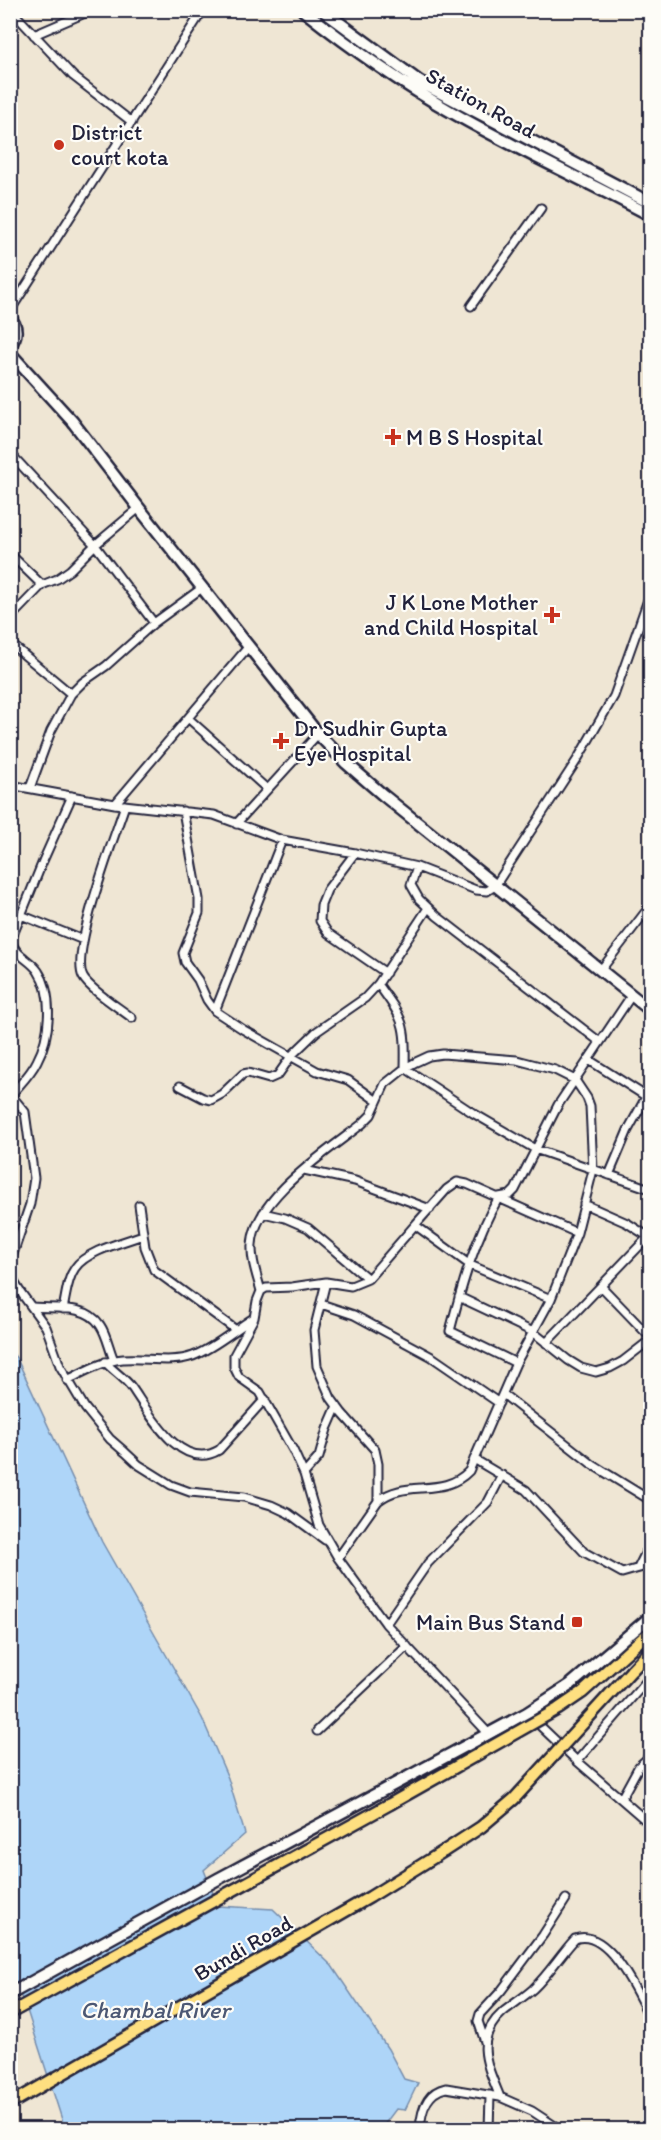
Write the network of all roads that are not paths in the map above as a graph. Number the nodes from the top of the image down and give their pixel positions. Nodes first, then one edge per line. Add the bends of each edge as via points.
1 (10, 10) edge
2 (92, 10) edge
3 (203, 10) edge
4 (303, 10) edge
5 (322, 10) edge
6 (34, 35) junction
7 (132, 122) junction
8 (651, 203) edge
9 (541, 208) dead end
10 (651, 215) edge
11 (471, 306) dead end
12 (10, 311) edge
13 (10, 318) edge
14 (10, 345) edge
15 (10, 353) edge
16 (10, 453) edge
17 (139, 508) junction
18 (95, 545) junction
19 (10, 554) edge
20 (42, 585) junction
21 (202, 588) junction
22 (651, 594) edge
23 (10, 618) edge
24 (154, 623) junction
25 (10, 643) edge
26 (249, 646) junction
27 (71, 694) junction
28 (188, 718) junction
29 (318, 734) junction
30 (10, 784) edge
31 (30, 788) junction
32 (267, 789) junction
33 (72, 796) junction
34 (115, 804) junction
35 (125, 805) junction
36 (183, 811) junction
37 (236, 824) junction
38 (282, 840) junction
39 (355, 853) junction
40 (417, 867) junction
41 (495, 886) junction
42 (651, 906) edge
43 (428, 908) junction
44 (21, 915) junction
45 (83, 940) junction
46 (11, 941) edge
47 (600, 971) junction
48 (386, 973) junction
49 (378, 984) junction
50 (651, 993) edge
51 (632, 996) junction
52 (646, 1007) edge
53 (215, 1011) junction
54 (132, 1018) dead end
55 (600, 1042) junction
56 (292, 1055) junction
57 (589, 1060) junction
58 (405, 1068) junction
59 (575, 1080) junction
60 (180, 1086) dead end
61 (11, 1094) edge
62 (647, 1097) edge
63 (376, 1101) junction
64 (651, 1110) edge
65 (535, 1149) junction
66 (304, 1170) junction
67 (593, 1170) junction
68 (609, 1175) junction
69 (651, 1189) edge
70 (499, 1197) junction
71 (584, 1204) junction
72 (139, 1205) dead end
73 (430, 1209) junction
74 (263, 1213) junction
75 (415, 1225) junction
76 (577, 1233) junction
77 (143, 1235) junction
78 (650, 1236) edge
79 (470, 1265) junction
80 (368, 1279) junction
81 (327, 1282) junction
82 (601, 1286) junction
83 (261, 1291) junction
84 (459, 1297) junction
85 (551, 1299) junction
86 (321, 1304) junction
87 (33, 1307) junction
88 (63, 1309) junction
89 (254, 1318) junction
90 (236, 1330) junction
91 (533, 1332) junction
92 (651, 1339) edge
93 (546, 1343) junction
94 (114, 1360) junction
95 (105, 1362) junction
96 (516, 1363) junction
97 (67, 1380) junction
98 (503, 1394) junction
99 (265, 1399) junction
100 (499, 1403) junction
101 (337, 1406) junction
102 (474, 1459) junction
103 (304, 1474) junction
104 (502, 1475) junction
105 (651, 1500) edge
106 (378, 1501) junction
107 (327, 1542) junction
108 (651, 1544) edge
109 (338, 1558) junction
110 (651, 1565) edge
111 (638, 1568) junction
112 (651, 1617) edge
113 (386, 1624) junction
114 (651, 1632) edge
115 (407, 1646) junction
116 (651, 1652) edge
117 (651, 1677) edge
118 (527, 1713) junction
119 (317, 1731) dead end
120 (489, 1734) junction
121 (651, 1756) edge
122 (577, 1761) junction
123 (621, 1799) junction
124 (651, 1824) edge
125 (566, 1899) dead end
126 (10, 1994) edge
127 (10, 2013) edge
128 (651, 2018) edge
129 (485, 2042) junction
130 (490, 2095) junction
131 (500, 2097) junction
132 (10, 2104) edge
133 (420, 2130) edge
134 (489, 2130) edge
135 (561, 2130) edge

1 - 6 street
2 - 6 street
3 - 7 street
4 - 10 street, Station Road via 410,87
5 - 8 street, Station Road via 420,82
6 - 7 street via 73,76
7 - 12 street
9 - 11 street
13 - 14 street via 16,328
15 - 17 street via 72,421
16 - 18 street
17 - 18 street
17 - 21 street
18 - 20 street via 57,579
18 - 24 street
19 - 20 street
20 - 23 street
21 - 24 street
21 - 26 street
22 - 41 street via 615,696
24 - 27 street
25 - 27 street
26 - 28 street
26 - 29 street
27 - 31 street via 51,731
28 - 32 street
28 - 34 street
29 - 32 street
29 - 41 street via 383,795
30 - 31 street
31 - 33 street
32 - 37 street
33 - 34 street
33 - 44 street
34 - 35 street
35 - 36 street
35 - 45 street
36 - 37 street via 214,815
36 - 53 street via 199,899 198,913 183,953
37 - 38 street
38 - 39 street
38 - 53 street
39 - 40 street
39 - 48 street via 327,890 320,921 328,933
40 - 41 street via 476,890 487,891
40 - 43 street via 411,885
41 - 47 street
42 - 47 street
43 - 48 street
43 - 55 street
44 - 45 street
44 - 46 street
45 - 54 street via 80,970 84,980
46 - 61 street via 13,949 37,970 45,986 48,1016 37,1062
47 - 51 street
48 - 49 street
49 - 56 street
49 - 58 street via 403,1024
50 - 52 street
51 - 52 street
51 - 55 street
53 - 56 street
55 - 57 street
56 - 60 street via 278,1075 269,1079 243,1074 212,1100
56 - 63 street via 317,1071 348,1080
57 - 59 street
57 - 62 street
58 - 59 street via 443,1054 517,1060
58 - 63 street via 385,1084
58 - 65 street
59 - 65 street
59 - 67 street via 590,1106
61 - 87 street via 24,1112 34,1178 11,1260 11,1277
62 - 64 street
62 - 68 street
63 - 66 street via 371,1115 362,1124
65 - 67 street
65 - 70 street via 515,1190
66 - 73 street via 355,1181
66 - 74 street
67 - 68 street
67 - 71 street
68 - 69 street
70 - 73 street via 458,1182
70 - 76 street
70 - 79 street
71 - 76 street
71 - 78 street
72 - 77 street
73 - 75 street
74 - 80 street via 308,1228
74 - 83 street via 252,1244
75 - 79 street
75 - 80 street
76 - 85 street
77 - 88 street via 81,1261 70,1278
77 - 90 street via 154,1270
78 - 82 street
79 - 84 street
79 - 85 street
80 - 81 street via 351,1286
81 - 83 street
81 - 86 street
82 - 92 street
82 - 93 street
83 - 89 street
84 - 91 street
84 - 96 street via 450,1330
85 - 91 street
86 - 100 street via 354,1315 432,1357
86 - 101 street via 314,1330 317,1366
87 - 88 street
87 - 97 street via 46,1327
88 - 94 street via 95,1318
89 - 90 street
89 - 99 street via 234,1355 234,1367 239,1377
90 - 94 street via 191,1356
91 - 93 street
91 - 96 street
92 - 93 street via 624,1361 596,1372 581,1368
94 - 95 street
95 - 97 street
95 - 99 street via 131,1387 159,1429 180,1448 201,1457 219,1450
96 - 98 street
97 - 107 street via 110,1439 159,1478 190,1492 244,1497 271,1505
98 - 100 street
98 - 105 street via 602,1471
99 - 103 street
100 - 102 street
101 - 103 street via 319,1456
101 - 106 street via 375,1450
102 - 104 street
102 - 106 street via 460,1480 435,1488 396,1490
103 - 107 street
104 - 111 street via 526,1490 584,1552 622,1573
104 - 113 street via 488,1502 428,1563
106 - 109 street
107 - 109 street
108 - 111 street
109 - 113 street
110 - 111 street
112 - 118 street via 570,1685
113 - 115 street
114 - 127 main road, bridge via 558,1709
115 - 119 street
115 - 120 street
116 - 132 main road, Bundi Road, bridge via 514,1799 481,1827 370,1897
117 - 122 street
118 - 120 street
118 - 122 street
120 - 126 street
121 - 123 street via 639,1766
122 - 123 street
123 - 124 street
125 - 129 street via 543,1935 480,2014 478,2021
128 - 129 street via 615,1958 606,1948 583,1937 575,1939 540,1982 492,2024
129 - 131 street via 486,2063
130 - 131 street
130 - 133 street via 438,2090 429,2096
130 - 134 street
131 - 135 street

